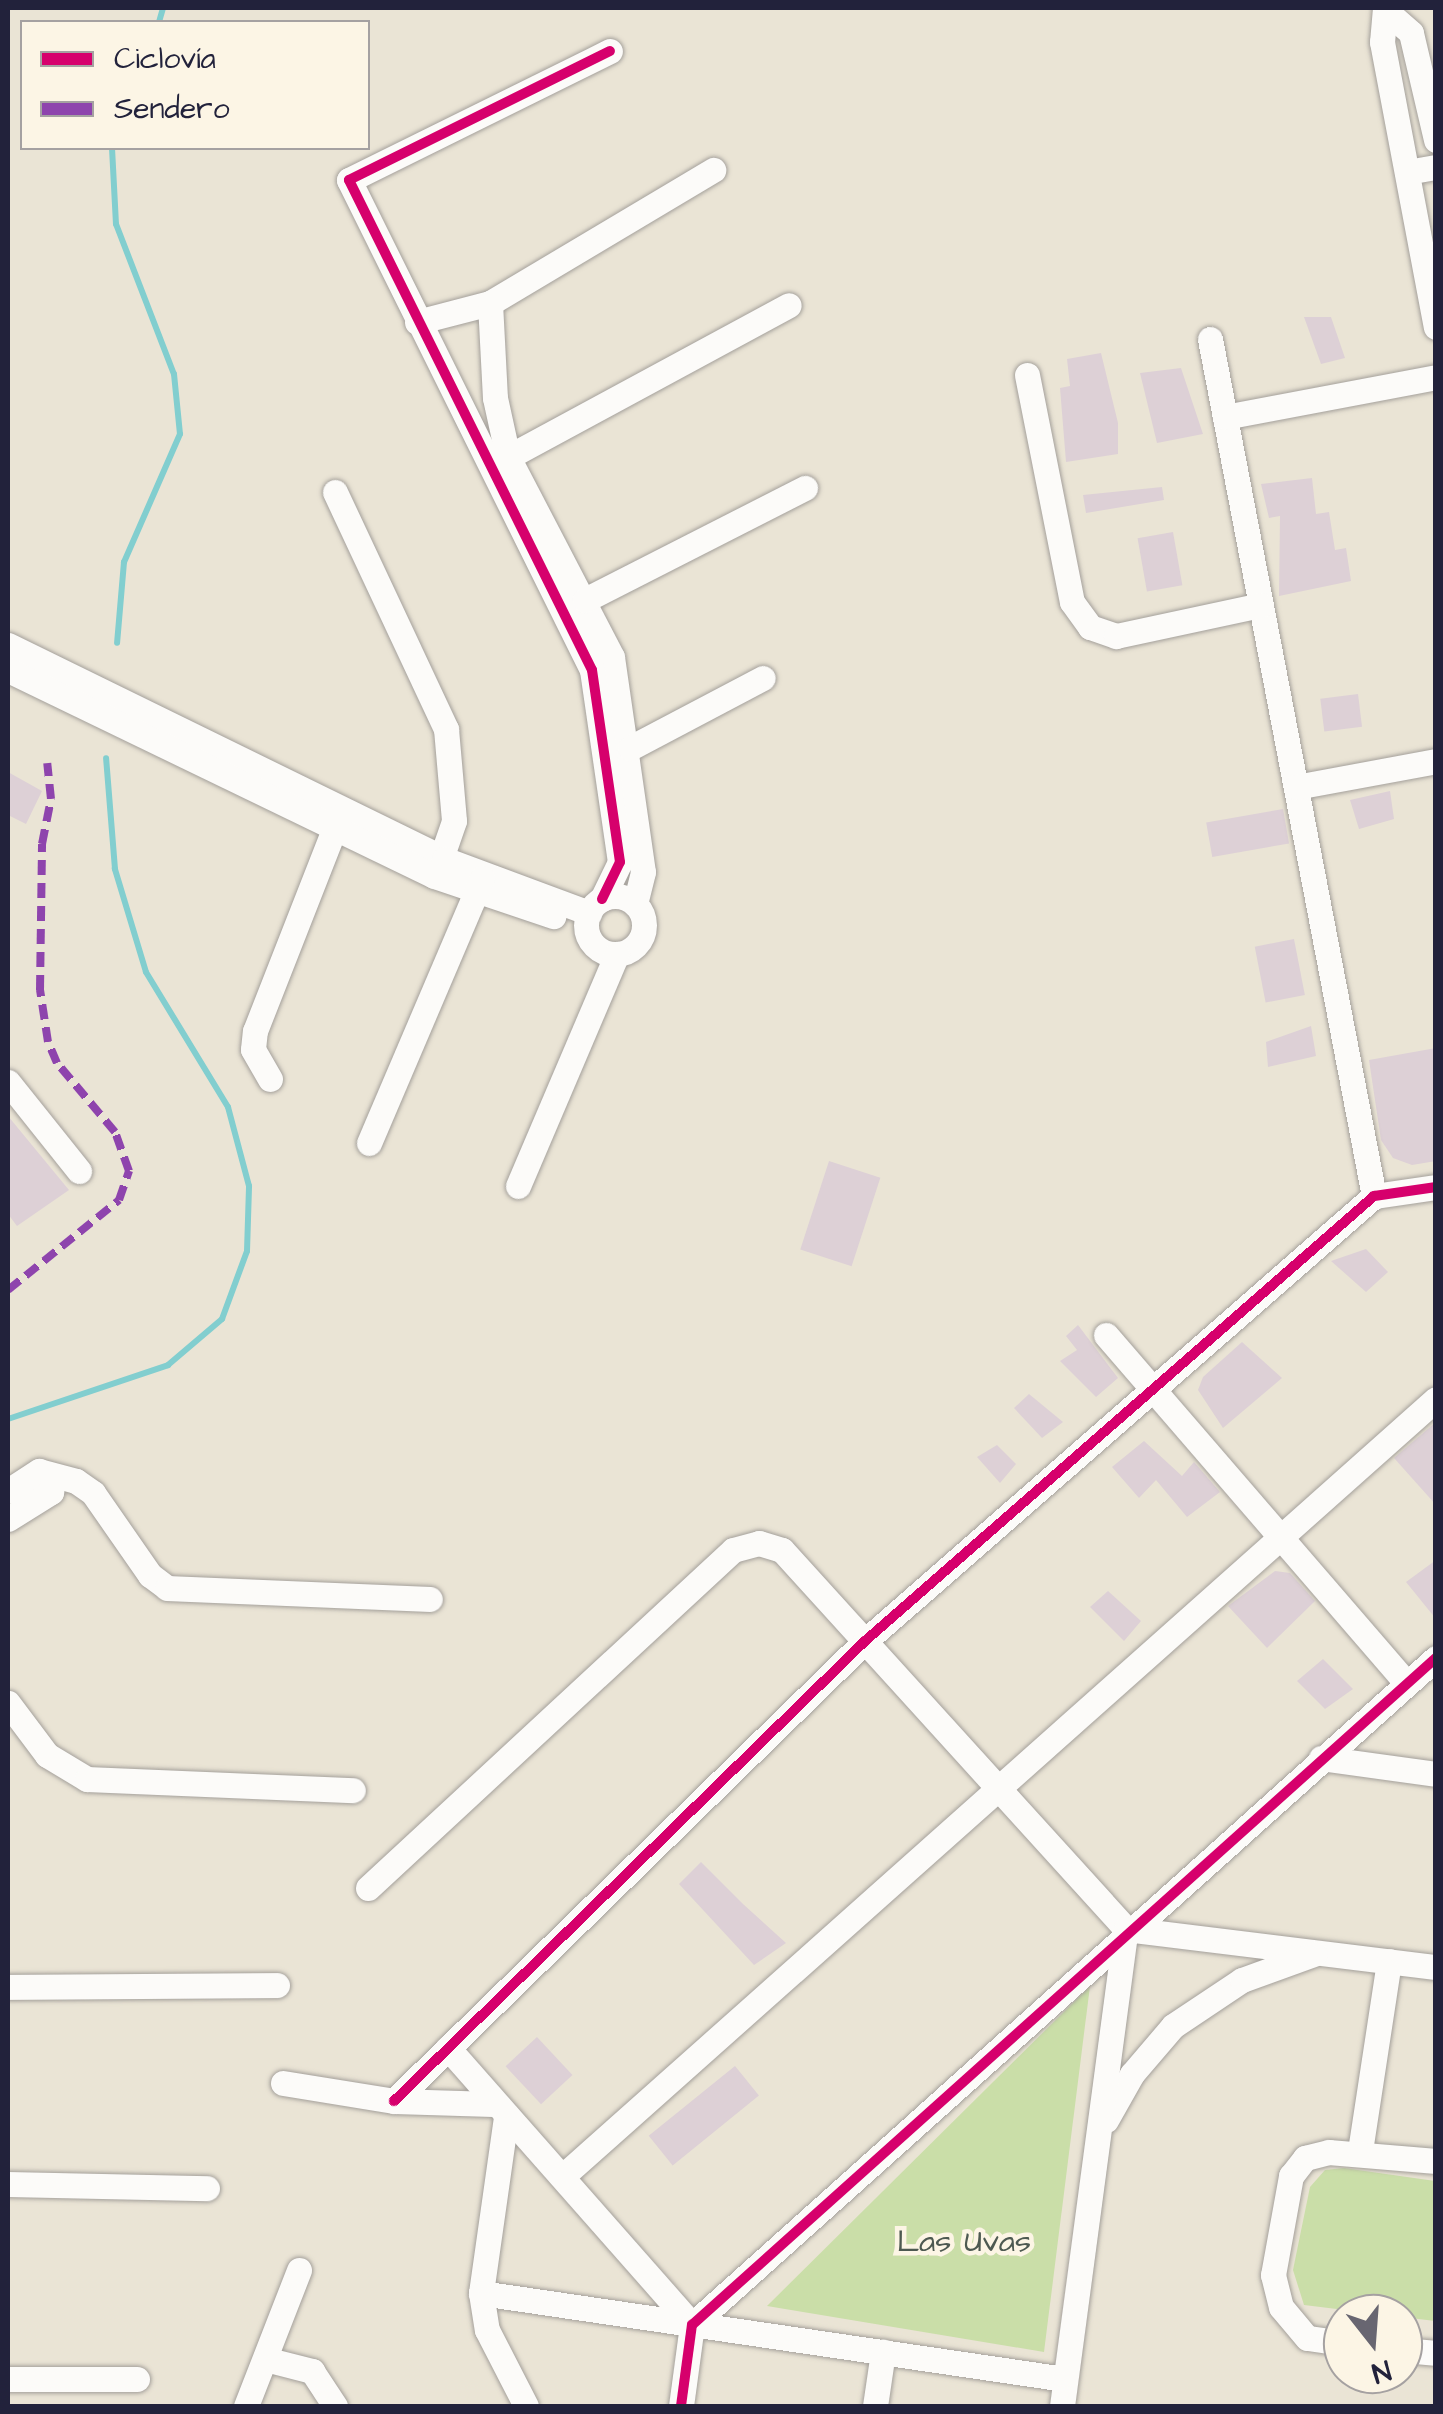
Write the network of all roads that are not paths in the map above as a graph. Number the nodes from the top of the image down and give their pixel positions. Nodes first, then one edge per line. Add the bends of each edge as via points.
1 (1385, 9) edge
2 (610, 52) dead end
3 (1436, 140) edge
4 (1436, 167) edge
5 (713, 170) dead end
6 (1407, 172) junction
7 (490, 303) junction
8 (789, 305) dead end
9 (417, 322) junction
10 (1436, 327) edge
11 (1210, 339) dead end
12 (1027, 375) dead end
13 (1436, 376) edge
14 (1225, 417) junction
15 (508, 457) junction
16 (804, 488) dead end
17 (335, 492) dead end
18 (585, 600) junction
19 (1261, 605) junction
20 (8, 645) edge
21 (8, 670) edge
22 (764, 678) dead end
23 (630, 748) junction
24 (1436, 760) edge
25 (275, 786) junction
26 (1296, 787) junction
27 (338, 818) junction
28 (439, 868) junction
29 (479, 883) junction
30 (636, 904) junction
31 (592, 913) junction
32 (617, 954) junction
33 (270, 1080) dead end
34 (8, 1082) edge
35 (369, 1142) dead end
36 (78, 1171) dead end
37 (518, 1186) dead end
38 (1436, 1186) edge
39 (1374, 1196) junction
40 (1106, 1335) dead end
41 (1153, 1392) junction
42 (1436, 1399) edge
43 (53, 1477) junction
44 (8, 1491) edge
45 (8, 1519) edge
46 (1277, 1539) junction
47 (430, 1599) dead end
48 (865, 1641) junction
49 (1436, 1658) edge
50 (1406, 1682) junction
51 (8, 1703) edge
52 (1320, 1758) junction
53 (1436, 1774) edge
54 (998, 1788) junction
55 (354, 1790) dead end
56 (368, 1888) dead end
57 (1126, 1929) junction
58 (1318, 1953) junction
59 (1389, 1961) junction
60 (1436, 1967) edge
61 (277, 1985) dead end
62 (8, 1987) edge
63 (448, 2048) junction
64 (283, 2083) dead end
65 (394, 2100) junction
66 (500, 2110) junction
67 (1100, 2132) junction
68 (1360, 2151) junction
69 (1436, 2161) edge
70 (564, 2175) junction
71 (8, 2184) edge
72 (207, 2188) dead end
73 (299, 2270) dead end
74 (481, 2294) junction
75 (692, 2324) junction
76 (1323, 2340) edge
77 (883, 2352) junction
78 (265, 2359) junction
79 (1065, 2378) junction
80 (8, 2379) edge
81 (137, 2379) dead end
82 (246, 2406) edge
83 (335, 2406) edge
84 (526, 2406) edge
85 (680, 2406) edge
86 (875, 2406) edge
87 (1062, 2406) edge

1 - 3 street via 1411,33
1 - 6 street via 1382,42
2 - 9 street via 350,180
4 - 6 street
5 - 7 street
6 - 10 street
7 - 9 street
7 - 15 street via 496,398
8 - 15 street
9 - 31 street via 592,670 620,862
11 - 14 street
12 - 19 street via 1072,602 1090,627 1116,636
13 - 14 street
14 - 19 street
15 - 18 street
16 - 18 street
17 - 28 street via 446,729 454,821
18 - 23 street via 612,657
19 - 26 street
20 - 25 street
21 - 25 street
22 - 23 street
23 - 30 street via 644,872
24 - 26 street
25 - 27 street
26 - 39 street
27 - 28 street
27 - 33 street via 254,1031 253,1048
28 - 29 street
29 - 31 street
29 - 35 street
30 - 31 street via 620,896
30 - 32 street via 644,920 641,939
31 - 32 street via 592,943
32 - 37 street
34 - 36 street
38 - 39 street
39 - 41 street
40 - 41 street
41 - 46 street
41 - 48 street
42 - 46 street
43 - 44 street via 39,1471
43 - 45 street via 52,1492
43 - 47 street via 93,1493 150,1575 167,1588
46 - 50 street
46 - 54 street
48 - 54 street
48 - 56 street via 782,1550 759,1542 733,1550
48 - 63 street
49 - 50 street
50 - 52 street
51 - 55 street via 47,1755 88,1780
52 - 53 street
52 - 57 street
54 - 57 street
54 - 70 street
57 - 58 street
57 - 67 street
57 - 75 street
58 - 59 street
58 - 67 street via 1242,1980 1173,2026 1132,2074
59 - 60 street
59 - 68 street
61 - 62 street
63 - 65 street
63 - 66 street
64 - 65 street
65 - 66 street
66 - 70 street
66 - 74 street
67 - 79 street
68 - 69 street
68 - 76 street via 1306,2158 1291,2176 1273,2275 1281,2307 1307,2338
70 - 75 street
71 - 72 street
73 - 78 street
74 - 75 street
74 - 84 street via 487,2330
75 - 77 street
75 - 85 street
77 - 79 street
77 - 86 street
78 - 82 street
78 - 83 street via 312,2370
79 - 87 street
80 - 81 street

